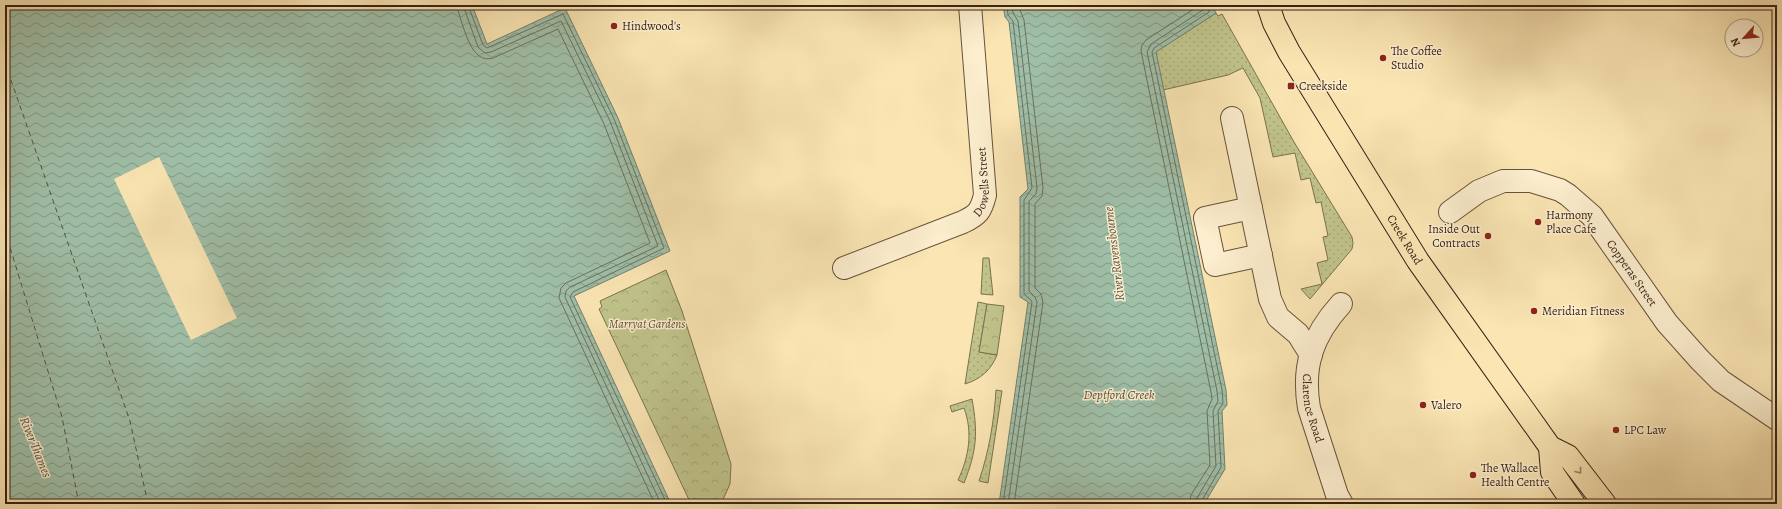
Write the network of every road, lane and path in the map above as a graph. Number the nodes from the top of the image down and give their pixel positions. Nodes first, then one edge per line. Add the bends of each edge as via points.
1 (970, 5) edge
2 (1252, 5) edge
3 (1271, 14) edge
4 (1232, 118) dead end
5 (1251, 208) junction
6 (1450, 212) dead end
7 (1261, 255) junction
8 (844, 268) dead end
9 (1341, 304) dead end
10 (1311, 355) junction
11 (1777, 419) edge
12 (1550, 447) junction
13 (1335, 501) edge
14 (1574, 504) edge
15 (1604, 504) edge

1 - 8 street, Dowells Street via 985,195 982,208 975,216 963,222
2 - 3 main road, Creek Road
3 - 12 main road, Creek Road via 1333,124 1418,261
4 - 5 street
5 - 7 street
5 - 7 street via 1205,218 1215,265
6 - 11 street, Copperas Street via 1479,191 1503,181 1531,181 1568,195 1592,216 1667,323 1700,360 1721,381
7 - 10 street via 1275,311 1282,321 1298,334
9 - 10 street, Clarence Road via 1325,322
10 - 13 street, Clarence Road via 1307,384 1309,408
12 - 14 main road via 1552,472
12 -> 15 main road, Creek Road via 1568,456

